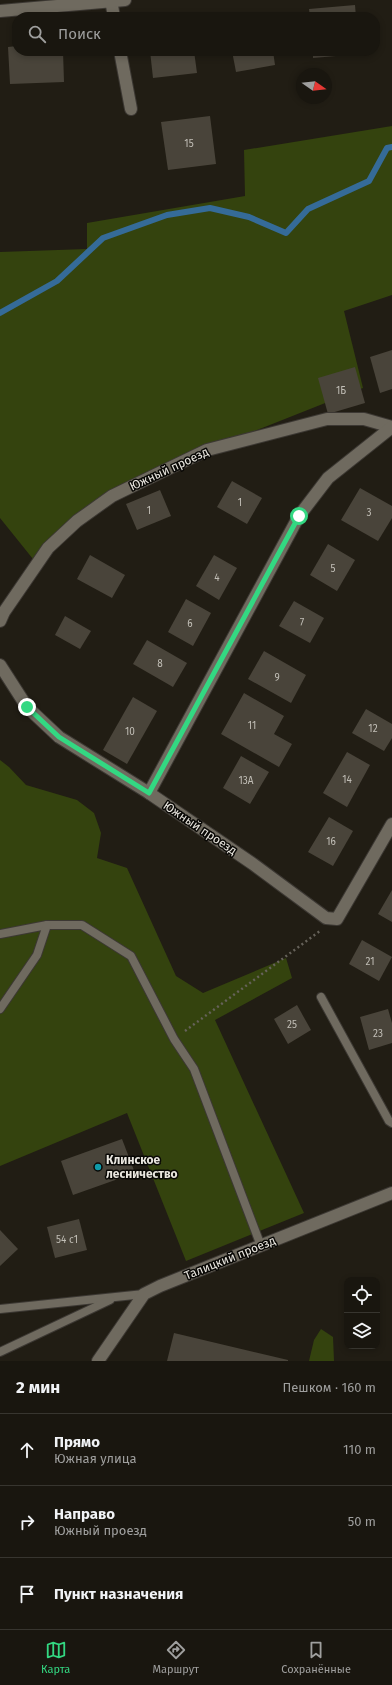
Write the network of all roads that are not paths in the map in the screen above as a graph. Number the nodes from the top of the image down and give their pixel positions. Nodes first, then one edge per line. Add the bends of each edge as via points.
1 (125, 0) edge
2 (112, 1) edge
3 (0, 11) edge
4 (113, 12) edge
5 (121, 56) edge
6 (131, 109) dead end
7 (392, 427) edge
8 (0, 621) edge
9 (0, 665) edge
10 (149, 793) junction
11 (392, 824) edge
12 (47, 925) junction
13 (0, 934) edge
14 (321, 997) dead end
15 (0, 1009) edge
16 (392, 1123) edge
17 (392, 1193) edge
18 (262, 1246) junction
19 (144, 1294) junction
20 (116, 1297) junction
21 (0, 1309) edge
22 (0, 1352) edge
23 (98, 1361) edge

1 - 2 street
2 - 3 street
2 - 4 street
5 - 6 street
7 - 8 street, Южный проезд via 364,419 327,419 207,450 151,476 112,496 76,521 48,548
7 - 10 street via 328,478 299,516
9 - 10 street, Южный проезд via 27,707 59,737
10 - 11 street, Южный проезд via 326,918 337,919
12 - 13 lane
12 - 15 lane via 38,954
12 - 18 lane via 82,925 131,956 174,1039 194,1069
14 - 16 lane
17 - 18 street, Талицкий проезд
18 - 19 street, Талицкий проезд
19 - 20 lane
19 - 23 street, Талицкий проезд
20 - 21 lane
20 - 22 lane

